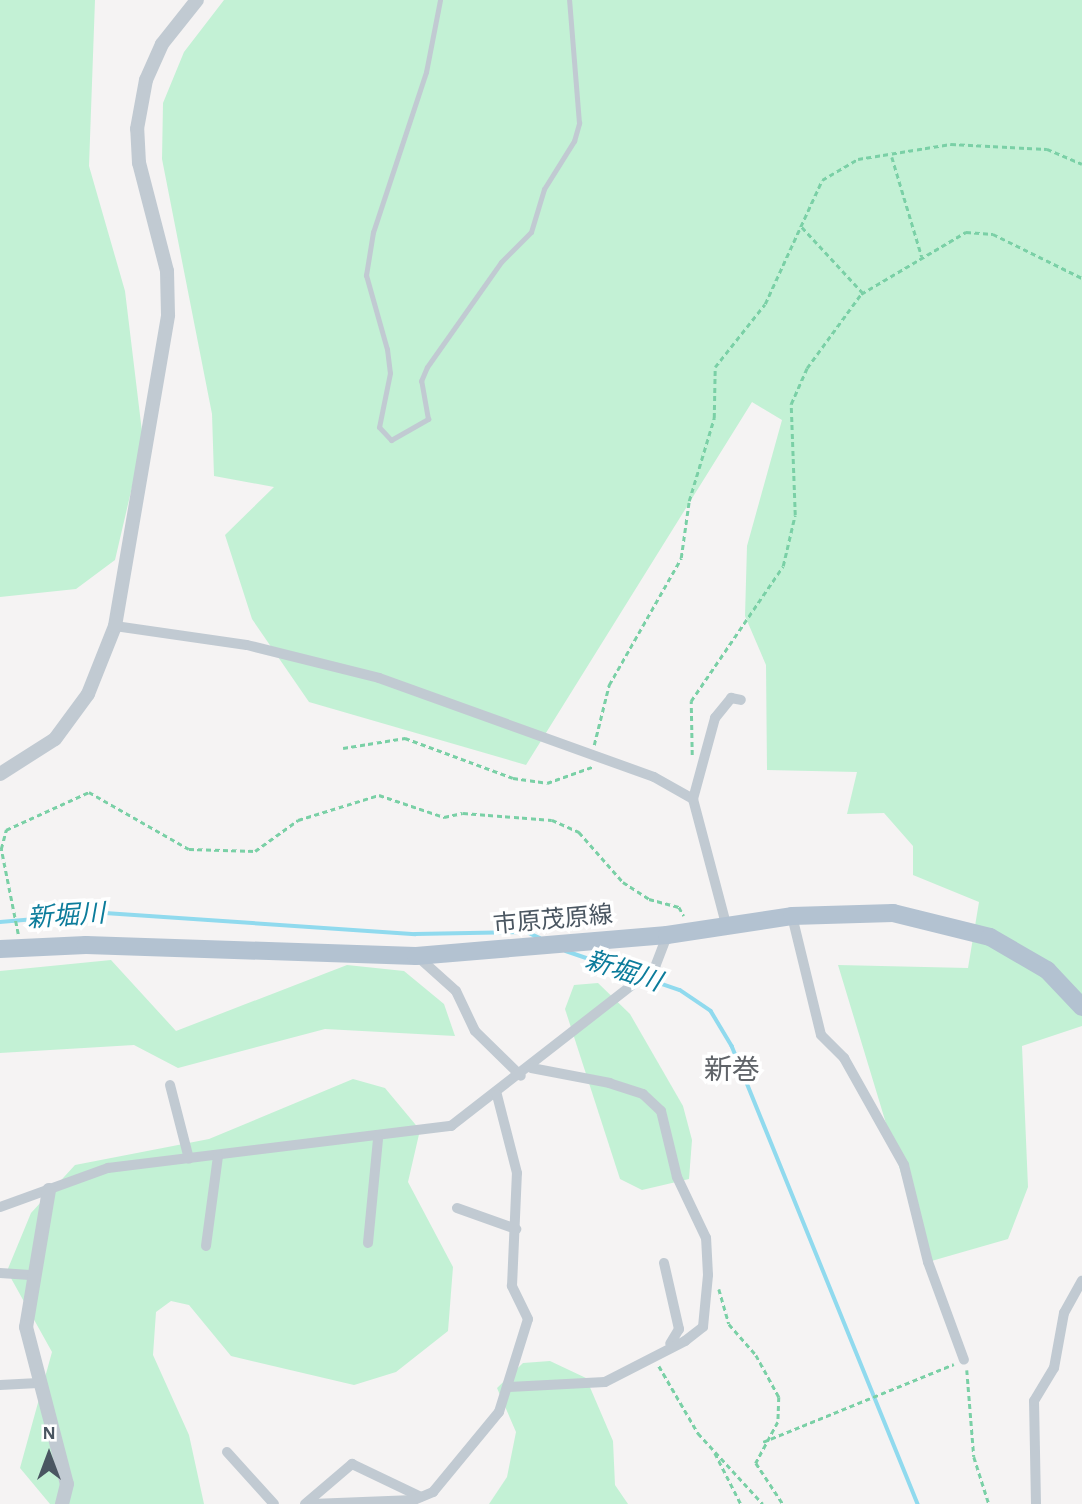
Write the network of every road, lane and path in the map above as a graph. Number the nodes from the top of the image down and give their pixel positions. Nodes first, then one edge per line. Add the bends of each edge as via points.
1 (197, 0) edge
2 (440, 0) edge
3 (569, 0) edge
4 (892, 156) junction
5 (1082, 164) edge
6 (802, 227) junction
7 (923, 258) junction
8 (1082, 278) edge
9 (863, 293) junction
10 (115, 625) junction
11 (741, 700) dead end
12 (343, 748) dead end
13 (593, 757) junction
14 (692, 762) dead end
15 (612, 763) junction
16 (0, 774) edge
17 (693, 799) junction
18 (793, 916) junction
19 (726, 924) junction
20 (691, 930) junction
21 (667, 935) junction
22 (21, 948) junction
23 (0, 949) edge
24 (416, 956) junction
25 (1082, 1007) edge
26 (531, 1068) junction
27 (521, 1076) junction
28 (170, 1085) dead end
29 (497, 1095) junction
30 (378, 1139) junction
31 (218, 1156) junction
32 (189, 1159) junction
33 (49, 1190) junction
34 (0, 1207) edge
35 (457, 1208) dead end
36 (516, 1229) junction
37 (368, 1243) dead end
38 (206, 1246) dead end
39 (664, 1263) dead end
40 (0, 1273) edge
41 (30, 1275) junction
42 (716, 1277) dead end
43 (1082, 1281) edge
44 (670, 1344) junction
45 (652, 1354) junction
46 (964, 1360) junction
47 (38, 1382) junction
48 (0, 1385) edge
49 (509, 1387) junction
50 (763, 1442) junction
51 (713, 1450) junction
52 (227, 1452) dead end
53 (421, 1497) junction
54 (62, 1504) edge
55 (274, 1504) edge
56 (305, 1504) edge
57 (312, 1504) edge
58 (741, 1504) edge
59 (763, 1504) edge
60 (783, 1504) edge
61 (989, 1504) edge
62 (1035, 1504) edge

1 - 10 street via 162,44 146,80 137,129 144,189 167,271 168,315
2 - 3 lane via 426,72 373,232 366,275 390,373 379,427 391,440 428,419 421,381 428,367 500,262 531,232 544,189 574,141 579,123
4 - 5 path via 951,144 982,144 1046,149
4 - 6 path via 858,159 833,170 803,211
4 - 7 path
6 - 9 path
6 - 13 path via 765,303 715,367 714,418 689,501 681,558 605,695
7 - 8 path via 966,232 993,234
7 - 9 path
9 - 14 path via 807,368 791,404 796,515 783,566 691,701
10 - 13 street via 247,645 379,678
10 - 16 street via 88,694 55,739
11 - 17 street via 731,698 715,718
12 - 15 path via 405,738 513,778 547,783 572,770
13 - 15 street
15 - 17 street
17 - 19 street
18 - 19 main road, 市原茂原線
18 - 25 main road, 市原茂原線 via 893,913 990,937 1047,970
18 - 46 street via 821,1035 844,1058 904,1165 928,1262
19 - 20 main road, 市原茂原線
20 - 21 main road, 市原茂原線
20 - 22 path via 679,908 649,899 624,882 566,823 463,813 444,817 379,795 298,820 255,850 189,849 89,792 6,830 1,849
21 - 24 main road, 市原茂原線
21 - 26 street via 655,967
22 - 23 main road, 市原茂原線
22 - 24 main road, 市原茂原線
24 - 27 street via 456,991 475,1031
26 - 27 street
26 - 44 street via 610,1083 643,1094 662,1111 677,1177 706,1238 708,1275 702,1327
27 - 29 street
28 - 32 street
29 - 30 street via 452,1126
29 - 36 street via 517,1173
30 - 31 street
30 - 37 street
31 - 32 street
31 - 38 street
32 - 33 street via 108,1168
33 - 34 street
33 - 41 street
35 - 36 street
36 - 49 street via 512,1286 528,1319
39 - 44 street via 679,1329
40 - 41 street
41 - 47 street via 26,1327
42 - 50 path via 729,1324 756,1354 779,1397 778,1422
43 - 62 street via 1064,1313 1054,1368 1034,1401
44 - 45 street
45 - 49 street via 605,1382
45 - 51 path
46 - 50 path
46 - 61 path via 974,1457
47 - 48 street
47 - 54 street via 67,1484
49 - 53 street via 499,1412 449,1477
50 - 60 path via 756,1463
51 - 58 path
51 - 59 path
52 - 55 street
53 - 56 street via 352,1464
53 - 57 street

